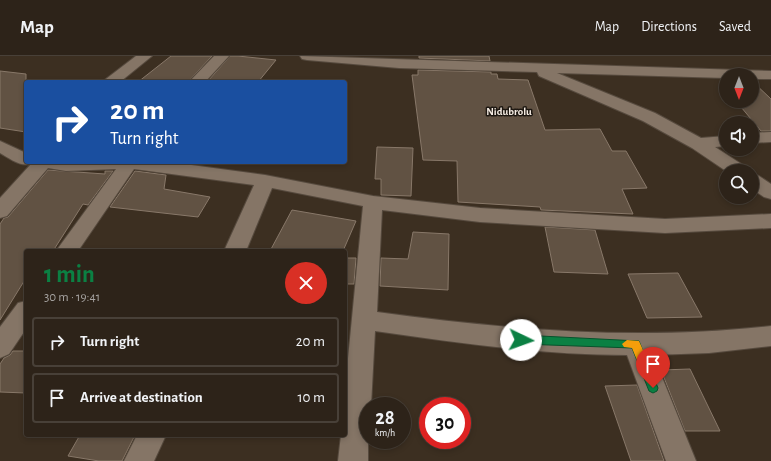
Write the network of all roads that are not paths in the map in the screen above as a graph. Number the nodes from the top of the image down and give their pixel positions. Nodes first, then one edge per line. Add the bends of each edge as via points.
1 (141, 56) edge
2 (222, 56) edge
3 (307, 56) edge
4 (527, 62) edge
5 (771, 75) edge
6 (112, 80) edge
7 (199, 80) edge
8 (771, 137) edge
9 (759, 138) edge
10 (719, 142) edge
11 (698, 144) junction
12 (0, 146) edge
13 (24, 159) edge
14 (41, 164) edge
15 (60, 164) edge
16 (98, 164) edge
17 (129, 164) edge
18 (139, 164) edge
19 (728, 164) edge
20 (265, 181) junction
21 (759, 185) edge
22 (771, 193) edge
23 (373, 202) junction
24 (0, 211) edge
25 (771, 221) edge
26 (68, 249) edge
27 (236, 249) edge
28 (24, 313) edge
29 (364, 320) junction
30 (771, 336) edge
31 (636, 344) junction
32 (0, 347) edge
33 (151, 437) edge
34 (139, 461) edge
35 (353, 461) edge
36 (681, 461) edge

1 - 6 street
2 - 7 street
3 - 4 street via 399,64
4 - 5 street
4 - 11 street via 649,117
8 - 9 street
10 - 11 street
11 - 19 street
12 - 13 street
14 - 24 street
15 - 16 street
17 - 26 street
18 - 20 street
20 - 23 street
20 - 27 street
21 - 22 street
23 - 25 street via 480,215 665,226
23 - 29 street
28 - 32 street
29 - 31 street via 521,340
29 - 35 street
30 - 31 street
31 - 36 street
33 - 34 street

